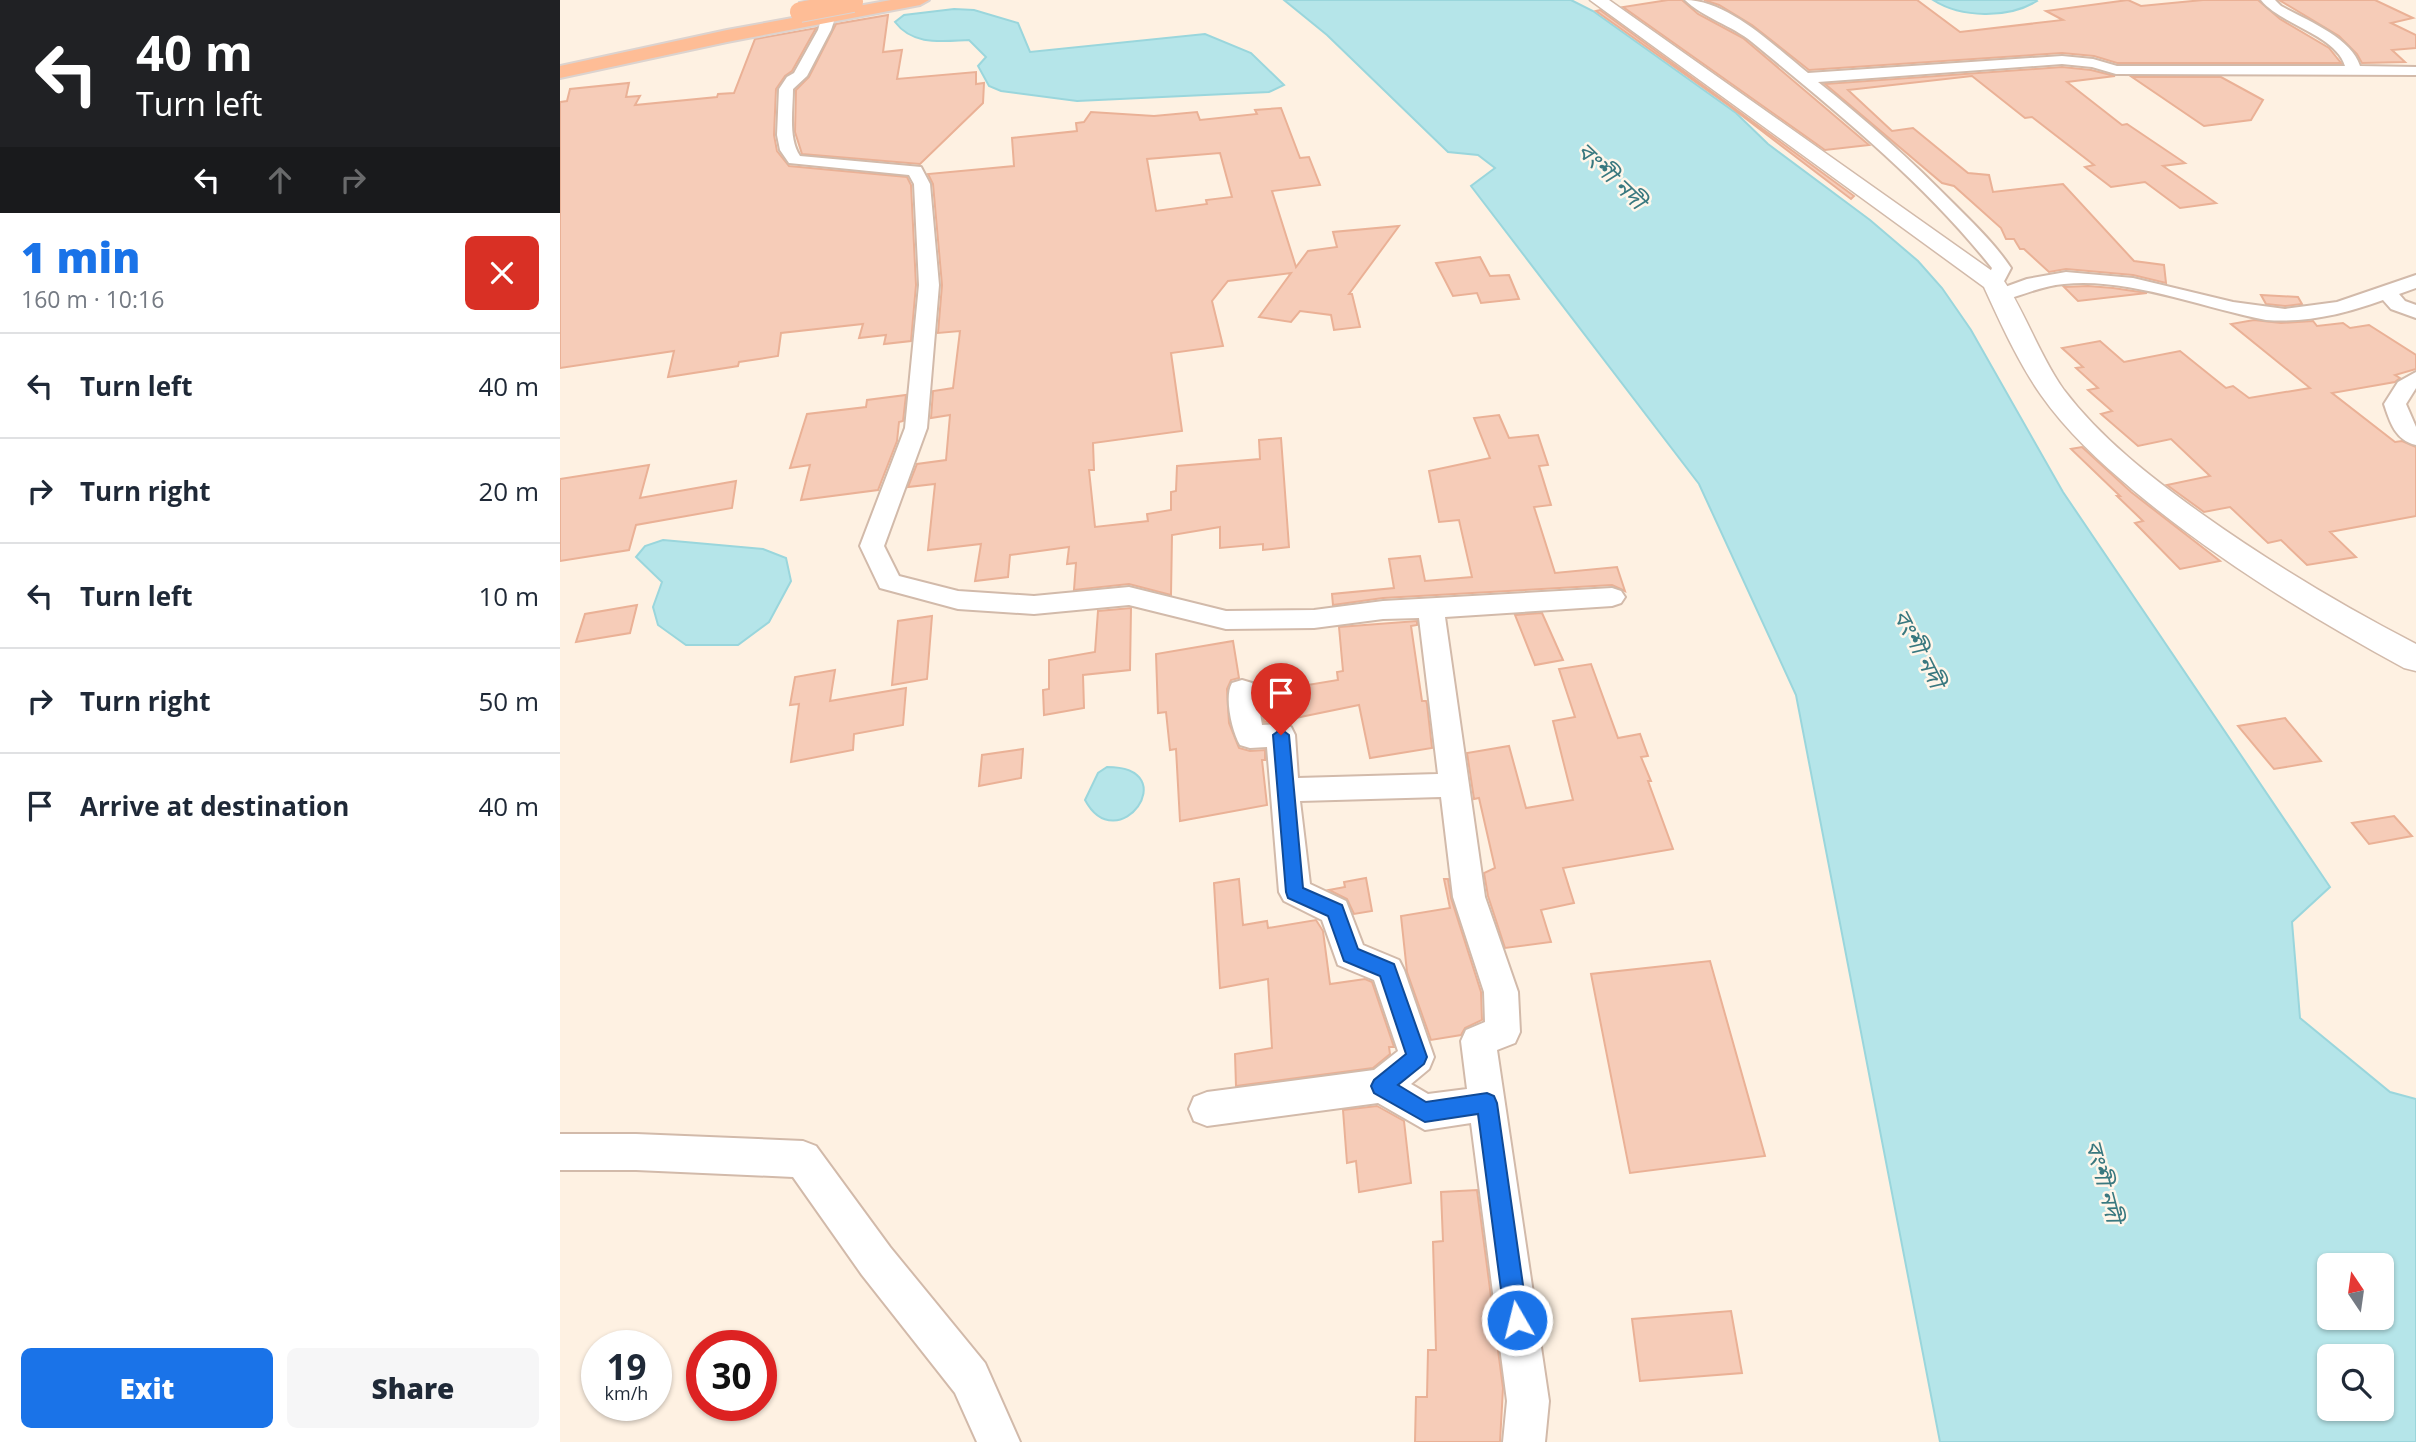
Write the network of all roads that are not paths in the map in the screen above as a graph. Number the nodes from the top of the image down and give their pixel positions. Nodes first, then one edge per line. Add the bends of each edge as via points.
1 (920, 0) edge
2 (1598, 0) edge
3 (1692, 0) edge
4 (2267, 0) edge
5 (845, 4) edge
6 (807, 6) edge
7 (560, 57) edge
8 (560, 65) edge
9 (2354, 69) junction
10 (2416, 71) edge
11 (560, 72) edge
12 (1806, 78) junction
13 (2416, 281) edge
14 (1998, 289) junction
15 (2386, 292) junction
16 (2416, 312) edge
17 (2416, 378) edge
18 (2416, 438) edge
19 (1612, 597) dead end
20 (1431, 609) junction
21 (2416, 659) edge
22 (1242, 690) dead end
23 (1455, 785) junction
24 (1284, 790) junction
25 (1381, 1086) junction
26 (1487, 1103) junction
27 (1207, 1109) dead end
28 (560, 1152) edge
29 (999, 1442) edge
30 (1524, 1442) edge

1 - 5 highway
2 - 14 street
3 - 12 street via 1742,27
4 - 9 street via 2345,52
5 - 6 highway, bridge
5 - 11 highway
5 - 20 street via 800,76 786,89 788,150 795,160 915,171 922,184 929,285 916,428 872,546 889,582 958,600 1034,605 1129,596 1226,620 1314,620
6 - 7 highway
6 - 8 highway
9 - 10 street
9 - 12 street via 2126,71 2062,60
12 - 14 street via 1921,180 1982,242 2002,268
13 - 15 street
14 - 15 street via 2054,277 2092,276 2267,314 2333,310
14 - 21 street via 2052,392 2115,460 2166,502 2292,589
15 - 16 street via 2398,305
17 - 18 street via 2395,404 2403,427
19 - 20 street
20 - 23 street
22 - 24 street via 1250,737 1281,735
23 - 24 street
23 - 26 street via 1469,897 1501,992 1503,1032 1478,1041
24 - 25 street via 1294,892 1335,911 1350,955 1387,970 1417,1057
25 - 26 street via 1425,1112
25 - 27 street
26 - 30 street via 1528,1401
28 - 29 street via 803,1159 876,1261 970,1378

